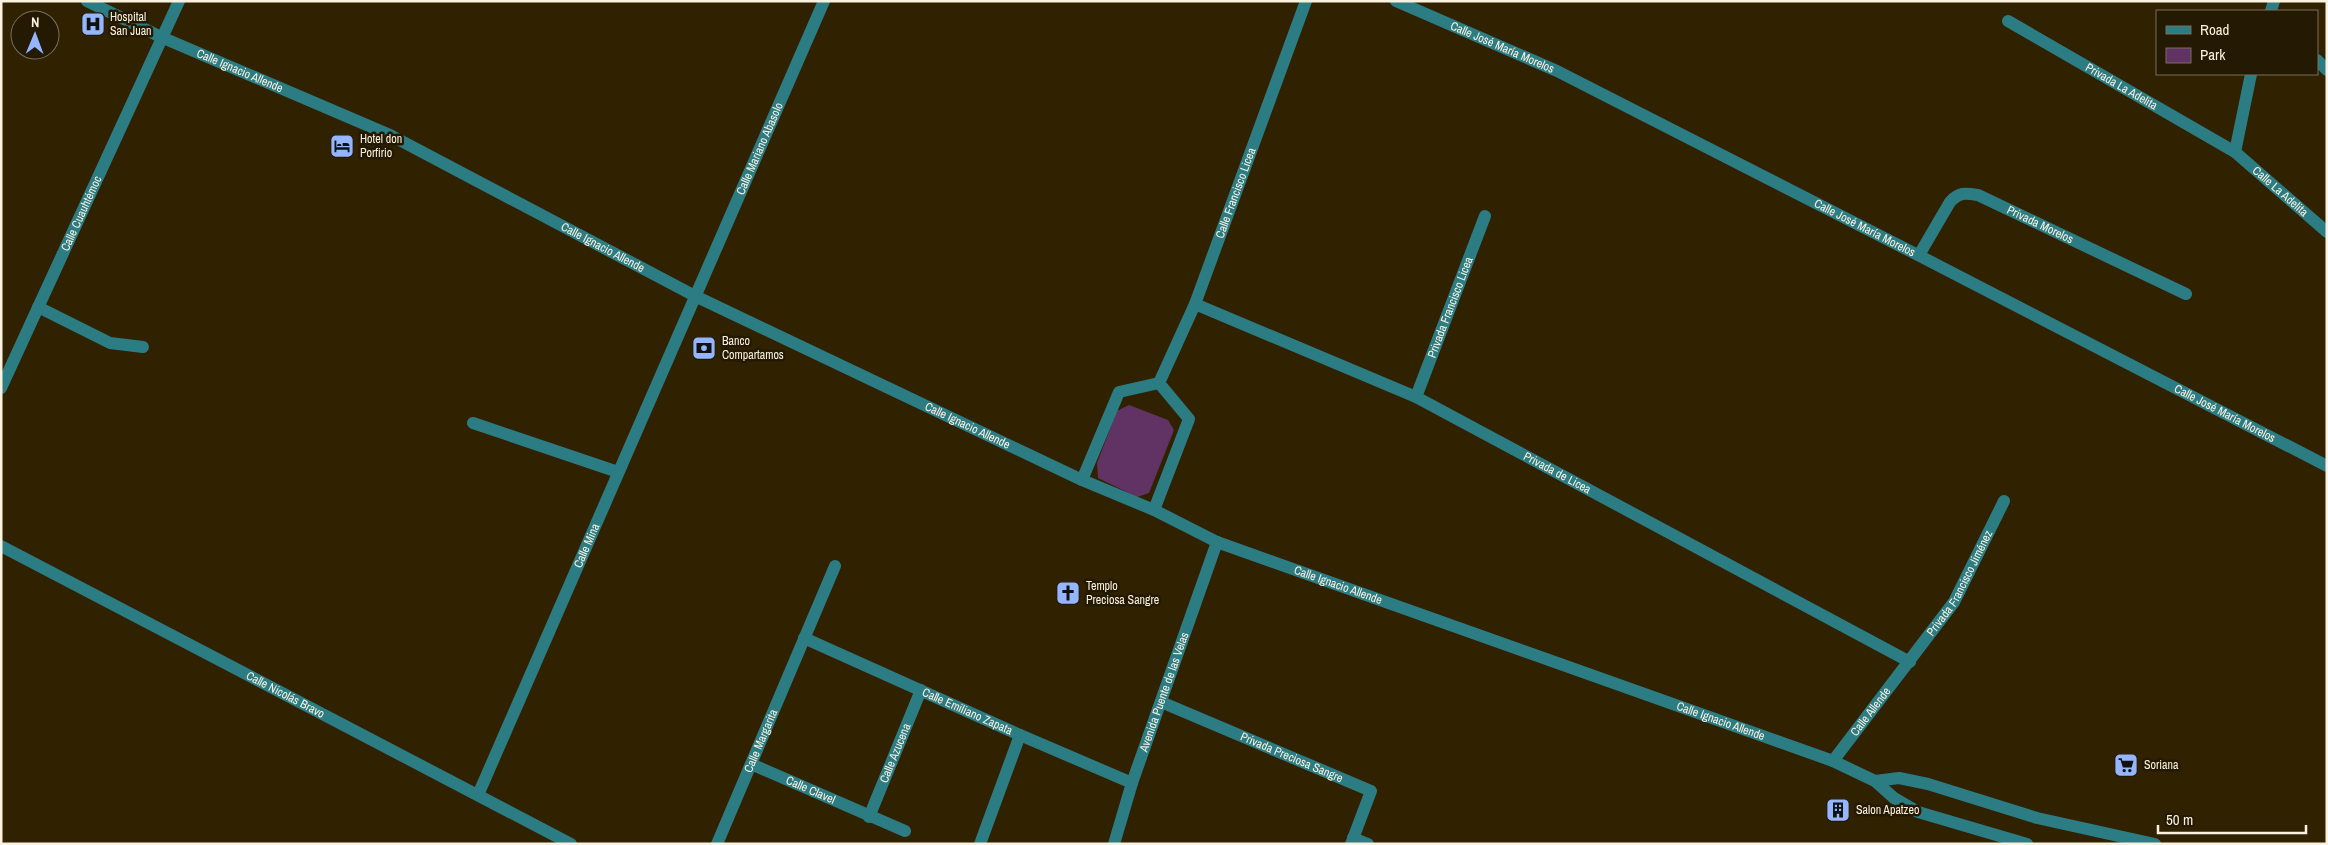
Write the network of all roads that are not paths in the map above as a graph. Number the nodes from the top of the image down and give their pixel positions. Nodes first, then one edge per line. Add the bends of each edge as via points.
1 (87, 1) edge
2 (179, 1) edge
3 (824, 1) edge
4 (1306, 1) edge
5 (1396, 1) edge
6 (2008, 21) dead end
7 (161, 37) junction
8 (2318, 61) edge
9 (2327, 70) edge
10 (2251, 75) edge
11 (2235, 152) junction
12 (1485, 216) dead end
13 (2327, 232) edge
14 (1919, 255) junction
15 (2186, 294) dead end
16 (695, 296) junction
17 (1195, 304) junction
18 (38, 307) junction
19 (143, 347) dead end
20 (1159, 383) junction
21 (1, 388) edge
22 (1416, 397) junction
23 (473, 424) dead end
24 (2327, 466) edge
25 (618, 472) junction
26 (1082, 480) junction
27 (2004, 501) dead end
28 (1154, 510) junction
29 (1217, 542) junction
30 (1, 546) edge
31 (835, 566) dead end
32 (804, 638) junction
33 (1910, 662) junction
34 (921, 690) junction
35 (1161, 702) junction
36 (1020, 735) junction
37 (1833, 761) junction
38 (751, 764) junction
39 (1875, 781) junction
40 (1132, 783) junction
41 (478, 795) junction
42 (869, 816) junction
43 (905, 831) dead end
44 (1352, 841) edge
45 (571, 844) edge
46 (717, 844) edge
47 (980, 844) edge
48 (1114, 844) edge
49 (1368, 844) edge
50 (2027, 844) edge
51 (2155, 844) edge

1 - 7 street, Calle Ignacio Allende
2 - 7 street, Calle Cuauhtémoc
3 - 16 street, Calle Mariano Abasolo
4 - 17 street, Calle Francisco Licea
5 - 14 street, Calle José María Morelos via 1556,71
6 - 11 street, Privada La Adelita
7 - 16 street, Calle Ignacio Allende via 390,135
7 - 18 street, Calle Cuauhtémoc
8 - 9 street
10 - 11 street
11 - 13 street, Calle La Adelita
12 - 22 street, Privada Francisco Licea
14 - 15 street, Privada Morelos via 1950,202 1955,196 1965,193 1978,196
14 - 24 street, Calle José María Morelos
16 - 25 street, Calle Mina
16 - 26 street, Calle Ignacio Allende
17 - 20 street, Calle Francisco Licea
17 - 22 street, Privada de Licea
18 - 19 street via 110,343
18 - 21 street, Calle Cuauhtémoc
20 - 26 street via 1119,392
20 - 28 street via 1190,419
22 - 33 street, Privada de Licea
23 - 25 street
25 - 41 street, Calle Mina
26 - 28 street, Calle Ignacio Allende
27 - 33 street, Privada Francisco Jiménez via 1954,602
28 - 29 street, Calle Ignacio Allende
29 - 35 street, Avenida Puente de las Velas
29 - 37 street, Calle Ignacio Allende
30 - 41 street, Calle Nicolás Bravo
31 - 32 street, Calle Margarita
32 - 34 street, Calle Emiliano Zapata
32 - 38 street, Calle Margarita
33 - 37 street, Calle Allende
34 - 36 street, Calle Emiliano Zapata
34 - 42 street, Calle Azucena
35 - 40 street, Avenida Puente de las Velas
35 - 44 street, Privada Preciosa Sangre via 1371,791
36 - 40 street, Calle Emiliano Zapata
36 - 47 street
37 - 39 street, Calle Ignacio Allende
38 - 42 street, Calle Clavel
38 - 46 street, Calle Margarita
39 - 50 street, Calle Ignacio Allende via 1894,798 1918,812
39 - 51 street via 1909,780 2037,818
40 - 48 street, Avenida Puente de las Velas
41 - 45 street, Calle Nicolás Bravo
42 - 43 street, Calle Clavel
44 - 49 street

